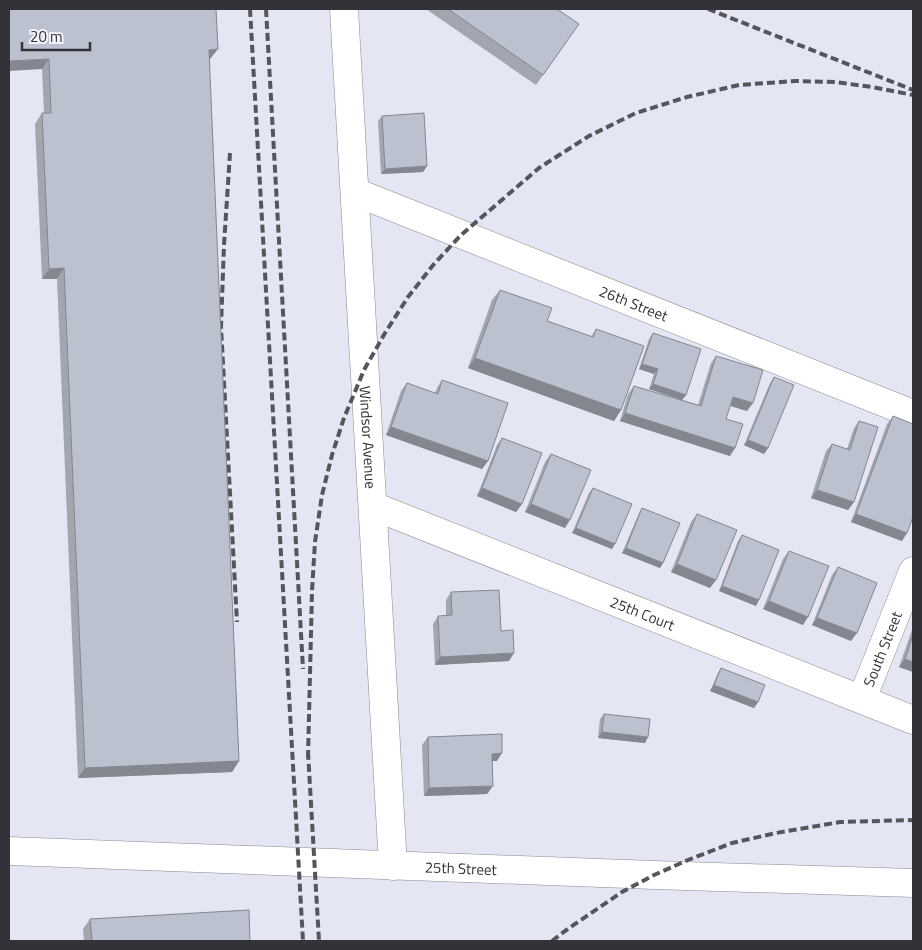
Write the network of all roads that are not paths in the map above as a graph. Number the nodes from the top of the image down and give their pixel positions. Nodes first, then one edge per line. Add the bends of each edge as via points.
1 (344, 9) edge
2 (355, 192) junction
3 (913, 414) edge
4 (373, 506) junction
5 (913, 570) edge
6 (862, 700) junction
7 (913, 720) edge
8 (9, 851) edge
9 (393, 866) junction
10 (913, 883) edge

1 - 2 street, Windsor Avenue
2 - 3 street, 26th Street
2 - 4 street, Windsor Avenue
4 - 6 street, 25th Court
4 - 9 street, Windsor Avenue
5 - 6 street, South Street
6 - 7 street, 25th Court
8 - 9 street, 25th Street
9 - 10 street, 25th Street

